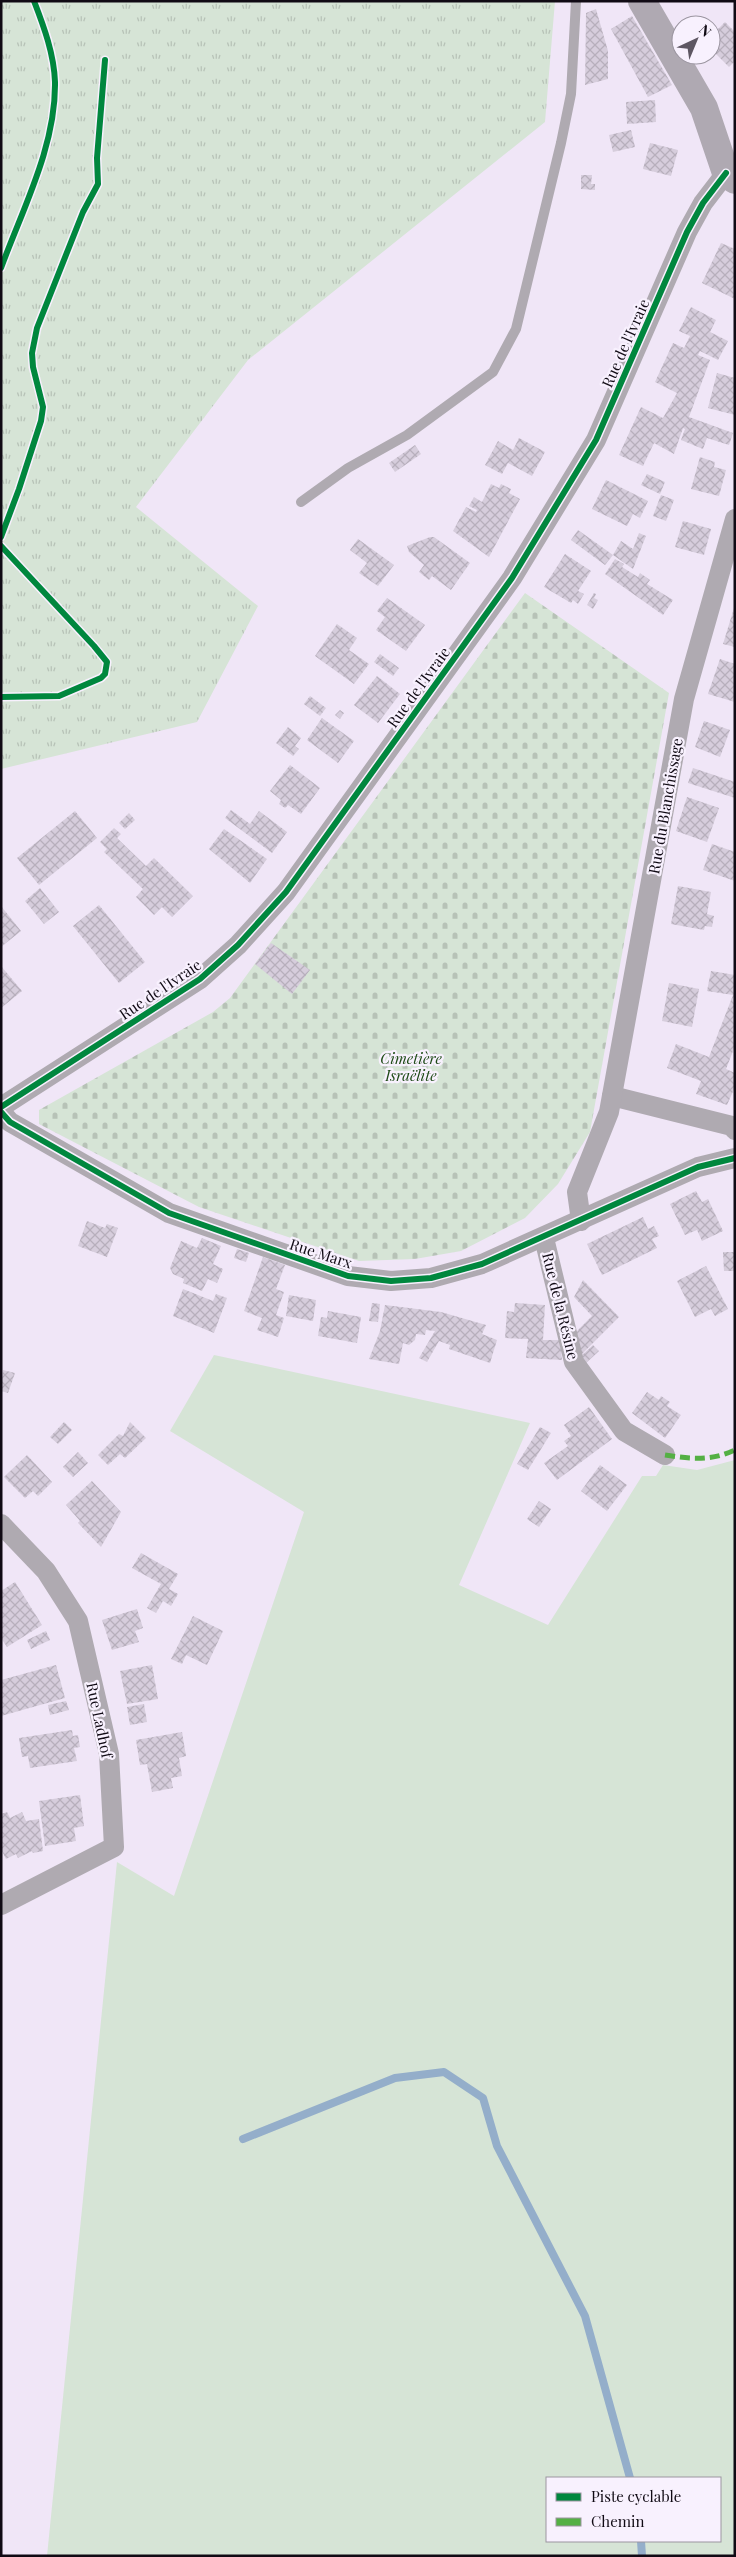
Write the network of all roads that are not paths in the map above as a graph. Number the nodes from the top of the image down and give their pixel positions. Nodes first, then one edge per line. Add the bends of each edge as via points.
1 (576, 1) edge
2 (642, 1) edge
3 (731, 176) edge
4 (301, 502) dead end
5 (735, 519) edge
6 (612, 1096) junction
7 (1, 1107) edge
8 (1, 1112) edge
9 (735, 1130) edge
10 (735, 1158) edge
11 (581, 1221) junction
12 (544, 1238) junction
13 (665, 1456) dead end
14 (1, 1524) edge
15 (1, 1905) edge

1 - 4 lane via 570,94 561,143 516,329 493,372 408,435 348,468
2 - 3 street via 704,108
3 - 7 street, Rue de l'Ivraie via 703,202 596,440 517,570 286,892 238,945 200,979
5 - 6 street, Rue du Blanchissage via 684,699
6 - 9 street via 732,1126
6 - 11 street, Rue du Blanchissage via 609,1112 577,1192
8 - 12 street, Rue Marx via 10,1122 169,1213 348,1276 391,1281 431,1278 482,1264
10 - 11 street, Rue Marx via 698,1168
11 - 12 street, Rue Marx
12 - 13 street, Rue de la Résine via 574,1362 624,1431
14 - 15 street, Rue Ladhof via 46,1571 78,1621 109,1754 114,1847

